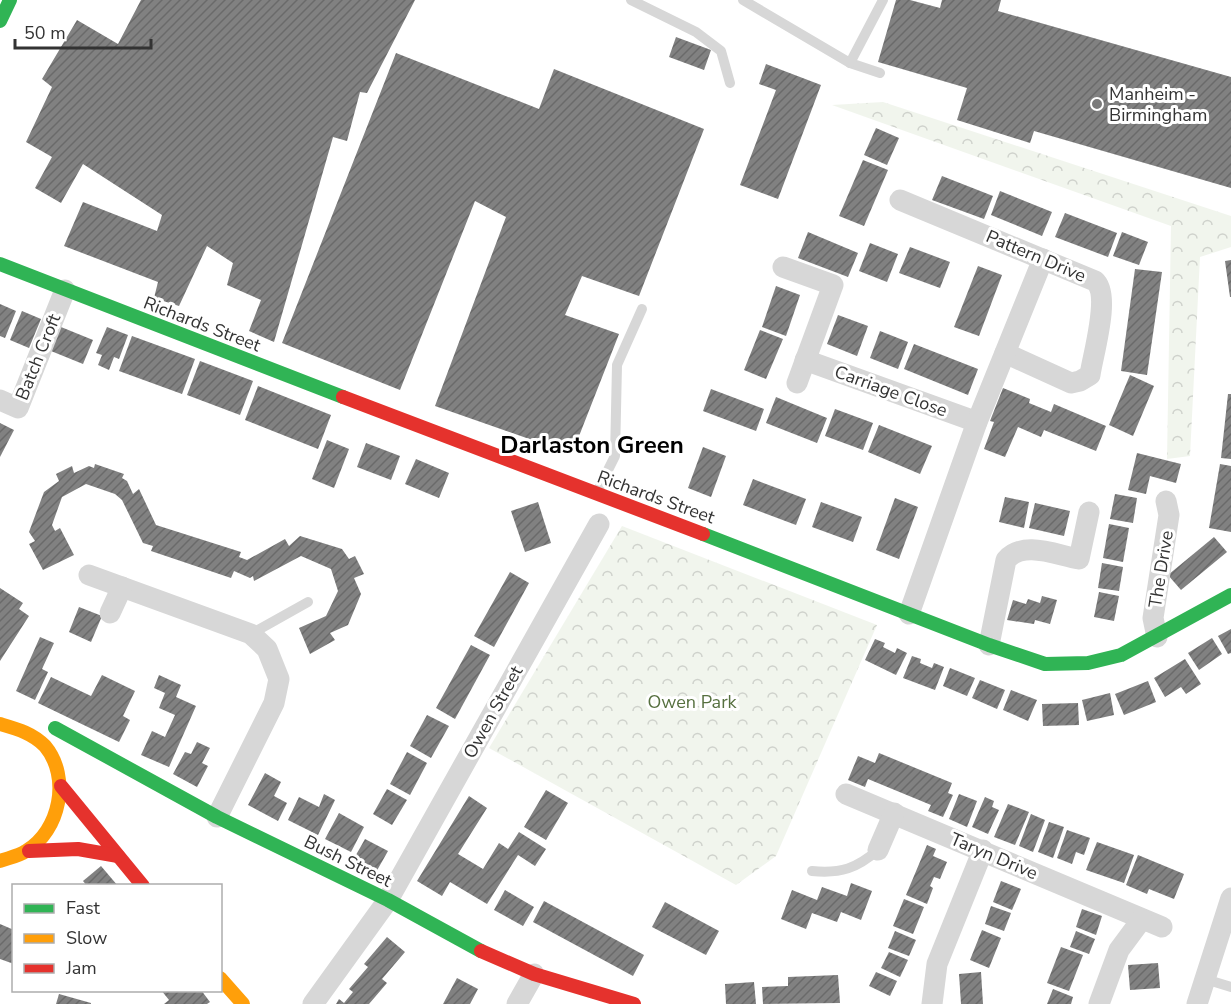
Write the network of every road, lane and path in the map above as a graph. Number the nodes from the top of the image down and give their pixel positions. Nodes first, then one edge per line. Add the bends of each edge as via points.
1 (10, 0) edge
2 (631, 0) edge
3 (743, 0) edge
4 (883, 0) edge
5 (0, 21) edge
6 (850, 63) junction
7 (880, 73) dead end
8 (730, 83) dead end
9 (900, 200) dead end
10 (1043, 259) junction
11 (0, 264) edge
12 (783, 267) dead end
13 (65, 290) junction
14 (642, 309) dead end
15 (1005, 353) junction
16 (805, 360) junction
17 (797, 383) dead end
18 (0, 400) edge
19 (977, 422) junction
20 (596, 495) junction
21 (1166, 501) dead end
22 (1089, 512) dead end
23 (599, 524) dead end
24 (89, 575) dead end
25 (122, 587) junction
26 (1231, 595) edge
27 (308, 602) dead end
28 (110, 614) dead end
29 (909, 614) junction
30 (251, 634) junction
31 (1157, 637) junction
32 (988, 645) junction
33 (2, 723) edge
34 (55, 728) dead end
35 (61, 786) junction
36 (846, 794) dead end
37 (894, 813) junction
38 (217, 817) junction
39 (878, 850) joint
40 (983, 850) junction
41 (29, 851) junction
42 (118, 856) junction
43 (0, 861) edge
44 (812, 871) dead end
45 (142, 884) edge
46 (1231, 898) edge
47 (388, 900) junction
48 (1142, 919) junction
49 (1162, 927) dead end
50 (534, 974) junction
51 (1205, 979) junction
52 (222, 980) edge
53 (1231, 987) edge
54 (243, 1004) edge
55 (313, 1004) edge
56 (517, 1004) edge
57 (634, 1004) edge
58 (932, 1004) edge
59 (1099, 1004) edge
60 (1197, 1004) edge

1 - 5 street
2 - 8 lane via 696,32 721,51
3 - 6 lane
4 - 6 lane
6 - 7 lane
9 - 10 street, Pattern Drive
10 - 15 street
10 - 15 street, Pattern Drive via 1100,286 1103,298 1090,375 1071,383
11 - 13 street, Richards Street
12 - 16 street via 833,285
13 - 18 street, Batch Croft via 18,408
13 - 20 street, Richards Street
14 - 20 lane via 617,365 615,456
15 - 19 street
16 - 17 street
16 - 19 street, Carriage Close
19 - 29 street
20 - 29 street, Richards Street
21 - 31 street, The Drive via 1170,515 1153,618
22 - 32 street via 1079,559 1023,549 1006,560
23 - 47 street, Owen Street
24 - 25 street
25 - 28 street
25 - 30 street
26 - 31 street, Richards Street
27 - 30 lane
29 - 32 street, Richards Street
30 - 38 street via 267,649 279,679 274,703
31 - 32 street, Richards Street via 1121,655 1088,663 1045,663
33 - 35 street via 27,733 46,749
34 - 38 street, Bush Street
35 - 41 street via 54,823
35 - 42 street
36 - 37 street, Taryn Drive
37 - 39 street
37 - 40 street, Taryn Drive
38 - 47 street, Bush Street
39 - 44 lane via 848,871
40 - 48 street, Taryn Drive
40 - 58 street via 937,964
41 - 42 street via 78,849
41 - 43 street
42 - 45 street
46 - 51 street
47 - 50 street, Bush Street via 473,948
47 - 55 street, Owen Street
48 - 49 street, Taryn Drive
48 - 59 street via 1119,950
50 - 56 street
50 - 57 street, Bush Street
51 - 53 lane
51 - 60 street
52 - 54 street

